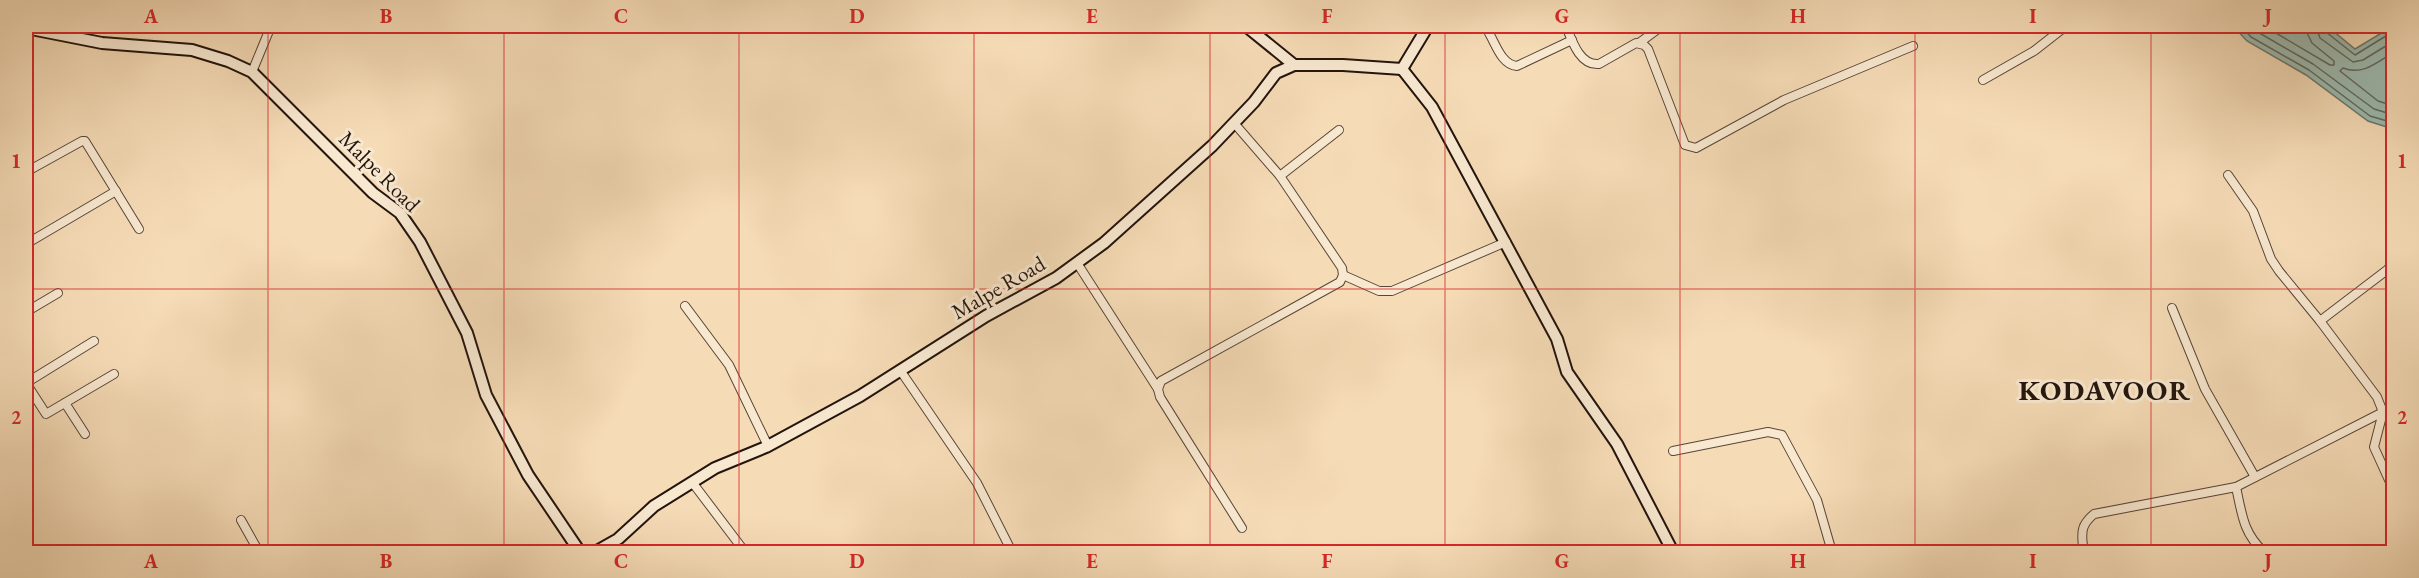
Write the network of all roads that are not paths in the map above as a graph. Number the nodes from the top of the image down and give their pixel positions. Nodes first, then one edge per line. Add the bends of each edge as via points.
1 (271, 26) edge
2 (1246, 26) edge
3 (1428, 26) edge
4 (1566, 26) edge
5 (1662, 26) edge
6 (2066, 26) edge
7 (26, 28) edge
8 (1489, 33) dead end
9 (1572, 40) junction
10 (1640, 43) junction
11 (1913, 46) dead end
12 (1294, 65) junction
13 (1402, 69) junction
14 (252, 72) junction
15 (1983, 80) dead end
16 (1234, 123) junction
17 (1339, 130) dead end
18 (26, 172) edge
19 (2228, 175) dead end
20 (1280, 176) junction
21 (116, 191) junction
22 (139, 229) dead end
23 (1506, 242) junction
24 (26, 244) edge
25 (1077, 262) junction
26 (2394, 262) edge
27 (2390, 272) edge
28 (1344, 275) junction
29 (58, 293) dead end
30 (685, 306) dead end
31 (2172, 308) dead end
32 (26, 312) edge
33 (2320, 321) junction
34 (94, 341) dead end
35 (900, 370) junction
36 (114, 374) dead end
37 (26, 383) edge
38 (1158, 389) junction
39 (65, 403) junction
40 (2383, 412) junction
41 (86, 434) dead end
42 (768, 446) junction
43 (1673, 451) dead end
44 (2255, 477) junction
45 (693, 482) junction
46 (2236, 487) junction
47 (2394, 491) edge
48 (241, 520) dead end
49 (1242, 528) dead end
50 (259, 552) edge
51 (580, 552) edge
52 (595, 552) edge
53 (745, 552) edge
54 (1012, 552) edge
55 (1673, 552) edge
56 (1832, 552) edge
57 (2078, 552) edge
58 (2264, 552) edge

1 - 14 street
2 - 12 street
3 - 13 street
4 - 9 street
5 - 10 street
6 - 15 street via 2034,51
7 - 14 street, Malpe Road via 102,44 192,50
8 - 9 street via 1505,61 1517,66
9 - 10 street via 1587,63 1593,64
10 - 11 street via 1648,49 1684,145 1690,148 1784,100
12 - 13 street
12 - 16 street, Malpe Road via 1276,73
13 - 23 street via 1432,107
14 - 51 street, Malpe Road via 373,193 400,213 420,242 466,333 486,394 528,475
16 - 20 street
16 - 25 street, Malpe Road via 1104,243
17 - 20 street
18 - 21 street via 85,141
19 - 33 street via 2253,211 2271,259
20 - 28 street
21 - 22 street
21 - 24 street
23 - 28 street via 1392,291 1379,291
23 - 55 street via 1557,339 1567,372 1617,444
25 - 35 street, Malpe Road
25 - 38 street
26 - 27 street
27 - 33 street
28 - 38 street via 1340,282 1161,381
29 - 32 street
30 - 42 street via 729,365
31 - 44 street via 2205,389
33 - 40 street via 2378,398
34 - 37 street
35 - 42 street, Malpe Road
35 - 54 street via 977,483
36 - 39 street
37 - 39 street via 45,413
38 - 49 street
39 - 41 street
40 - 44 street
40 - 47 street via 2374,447
42 - 45 street, Malpe Road via 715,468
43 - 56 street via 1768,432 1782,435 1817,500
44 - 46 street
45 - 52 street, Malpe Road via 654,506 618,539
45 - 53 street
46 - 57 street via 2094,514 2084,524 2083,546
46 - 58 street via 2246,530
48 - 50 street

